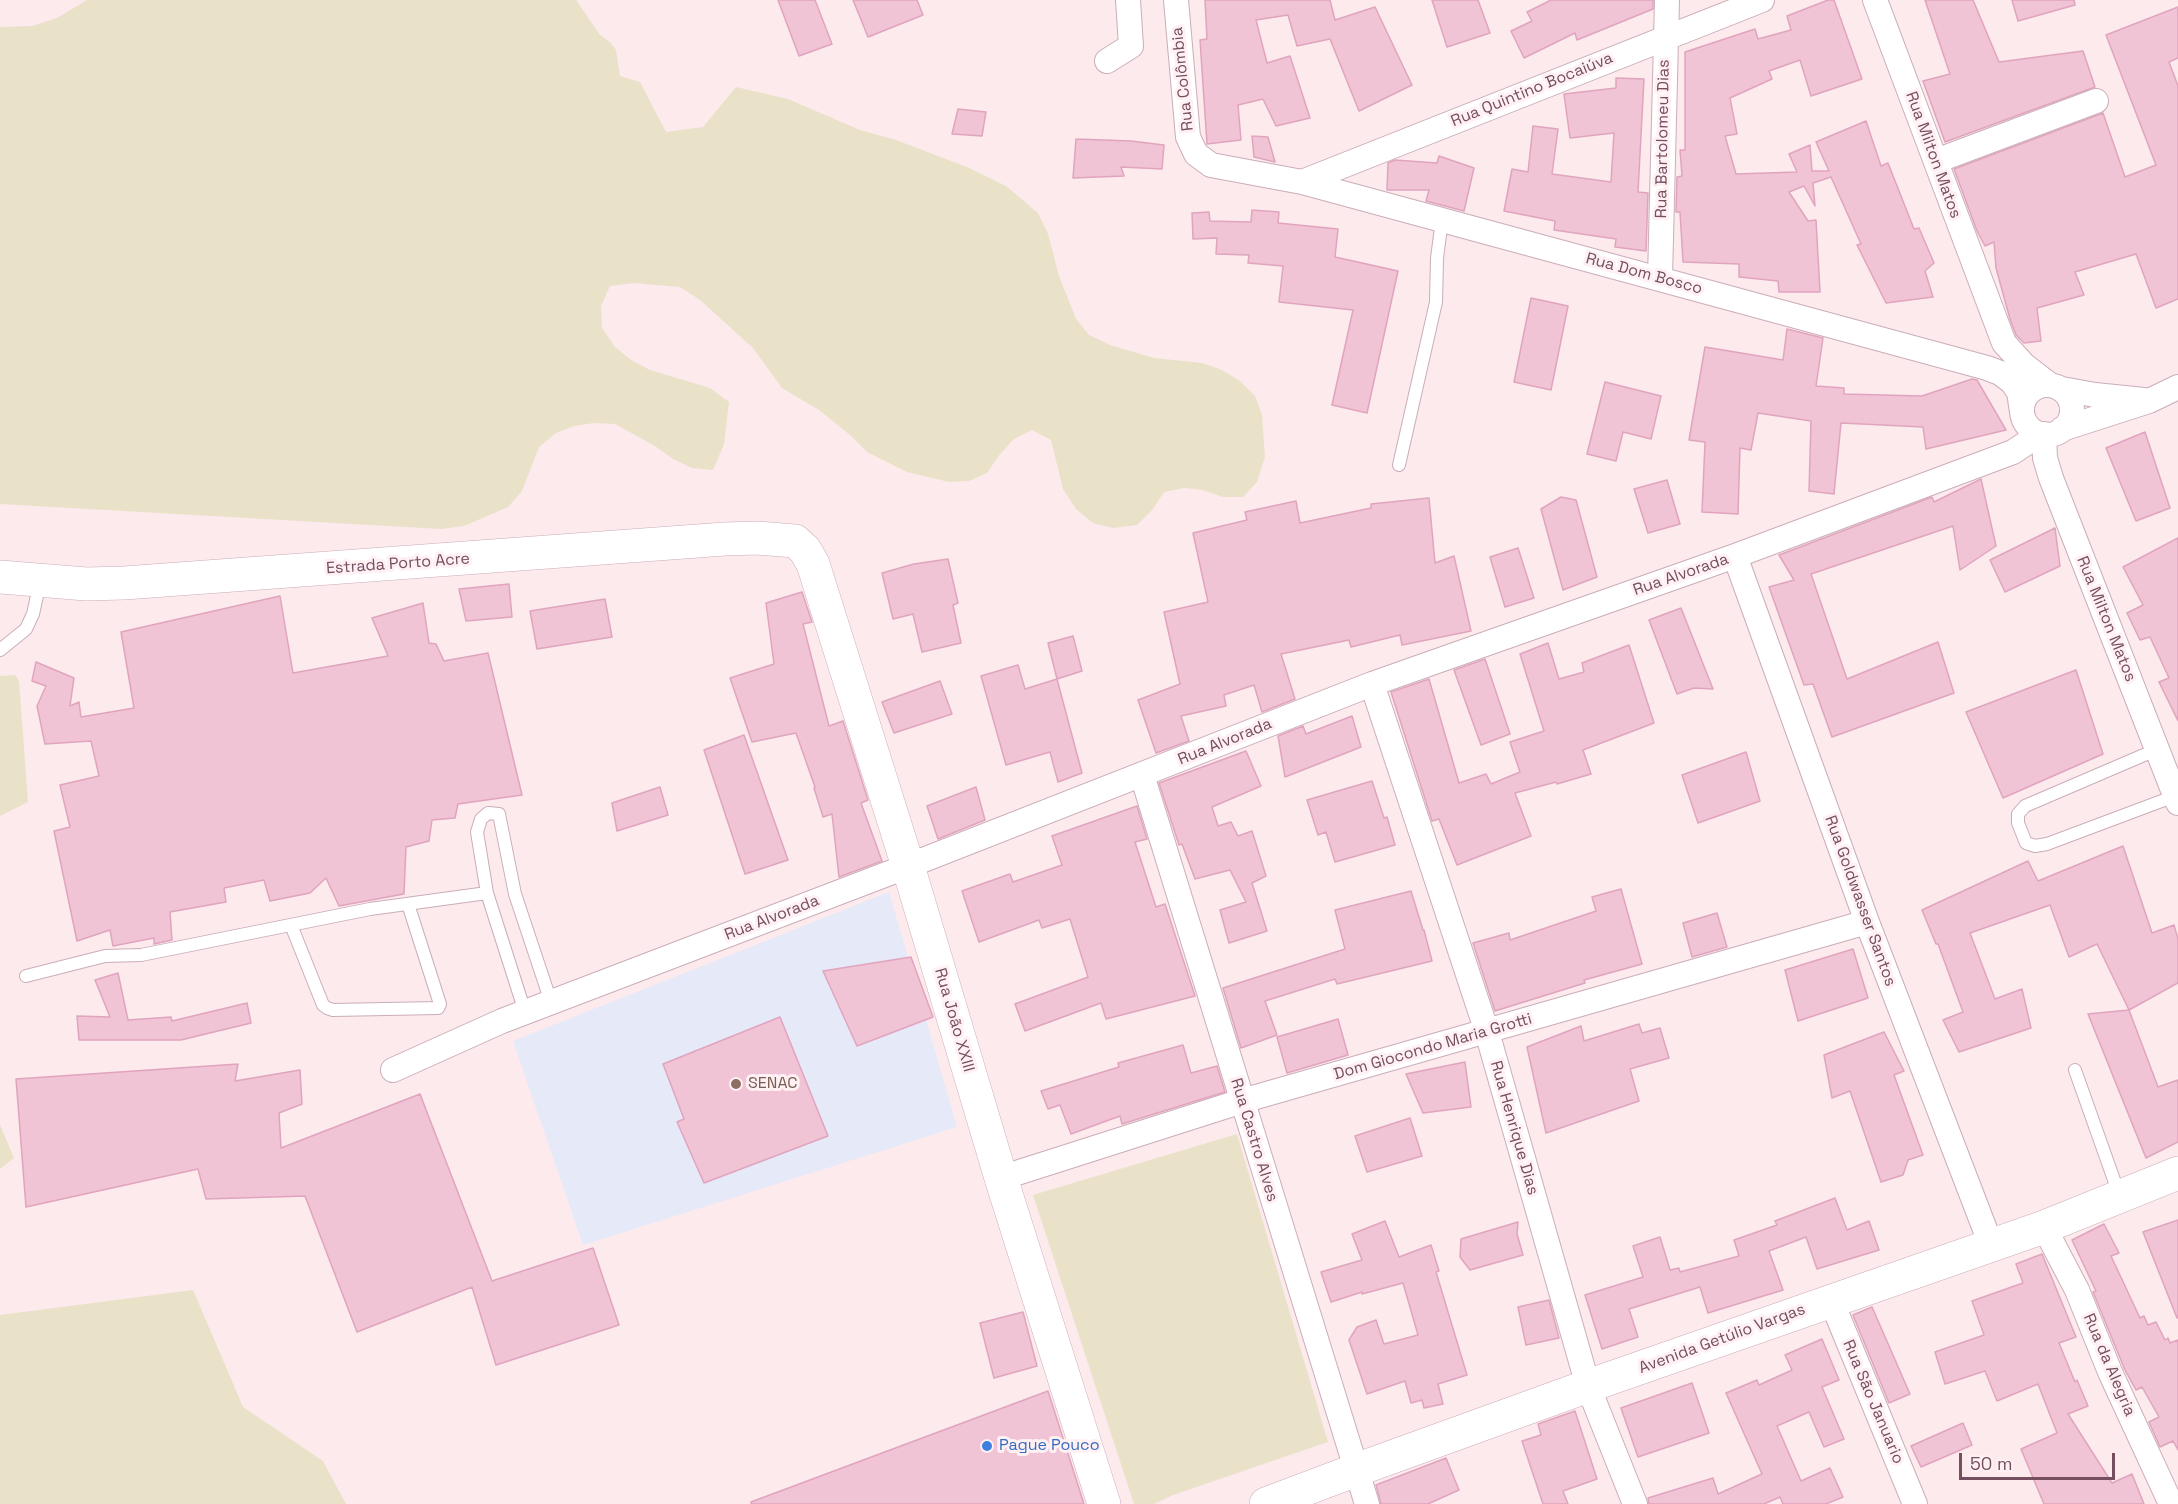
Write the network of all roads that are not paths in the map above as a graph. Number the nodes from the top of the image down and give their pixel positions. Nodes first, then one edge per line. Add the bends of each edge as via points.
1 (1128, 0) edge
2 (1176, 0) edge
3 (1666, 0) edge
4 (1762, 0) edge
5 (1875, 0) edge
6 (1665, 37) junction
7 (1107, 61) dead end
8 (2096, 101) dead end
9 (1936, 161) junction
10 (1302, 183) junction
11 (1442, 220) junction
12 (1660, 278) junction
13 (1997, 357) junction
14 (2056, 387) junction
15 (2178, 387) edge
16 (2150, 401) junction
17 (2039, 426) junction
18 (1399, 465) dead end
19 (795, 542) joint
20 (1735, 556) junction
21 (0, 577) edge
22 (40, 581) junction
23 (0, 650) edge
24 (1372, 684) junction
25 (2158, 749) junction
26 (1142, 775) junction
27 (2177, 799) edge
28 (908, 866) junction
29 (487, 893) junction
30 (408, 904) junction
31 (1867, 922) junction
32 (291, 925) junction
33 (26, 976) dead end
34 (551, 1002) junction
35 (525, 1012) junction
36 (1487, 1032) junction
37 (393, 1070) dead end
38 (2075, 1070) dead end
39 (1242, 1101) junction
40 (2178, 1173) edge
41 (1001, 1178) junction
42 (2120, 1196) junction
43 (2044, 1227) junction
44 (1991, 1245) junction
45 (1831, 1300) junction
46 (1588, 1386) junction
47 (1356, 1470) junction
48 (1104, 1504) edge
49 (1266, 1504) edge
50 (1367, 1504) edge
51 (1635, 1504) edge
52 (1915, 1504) edge
53 (2171, 1504) edge

1 - 7 street via 1131,46
2 - 10 street, Rua Colômbia via 1188,137 1196,154 1211,165
3 - 6 street, Rua Bartolomeu Dias
4 - 6 street, Rua Quintino Bocaiúva
5 - 9 street, Rua Milton Matos
6 - 10 street, Rua Quintino Bocaiúva
6 - 12 street, Rua Bartolomeu Dias
8 - 9 street
9 - 13 street, Rua Milton Matos
10 - 11 street, Rua Dom Bosco
11 - 12 street, Rua Dom Bosco
11 - 18 lane via 1436,302
12 - 13 street, Rua Dom Bosco
13 - 14 street, Rua Milton Matos via 2024,365
13 - 17 street, Rua Dom Bosco via 2000,373 2012,382
14 - 16 street
14 - 17 street, Rua Alvorada via 2039,386 2024,401
14 - 17 street, Rua Alvorada via 2069,396 2073,405 2070,422
15 - 16 street
16 - 17 street
17 - 20 street, Rua Alvorada via 2013,452
17 - 25 street, Rua Milton Matos via 2050,478
19 - 22 street, Estrada Porto Acre via 725,540 124,583
19 - 28 street, Rua João XXIII via 813,564
20 - 24 street, Rua Alvorada
20 - 31 street, Rua Goldwasser Santos
21 - 22 street, Estrada Porto Acre
22 - 23 lane via 26,629
24 - 26 street, Rua Alvorada
24 - 36 street, Rua Henrique Dias
25 - 27 street, Rua Milton Matos
25 - 27 lane via 2025,806 2018,814 2018,823 2026,843 2035,846
26 - 28 street, Rua Alvorada
26 - 39 street, Rua Castro Alves
28 - 34 street, Rua Alvorada
28 - 41 street, Rua João XXIII
29 - 30 lane
29 - 34 lane via 477,832 481,819 494,812 499,814 515,894
29 - 35 lane
30 - 32 lane
30 - 32 lane via 440,1004 438,1008 327,1008
31 - 36 street, Dom Giocondo Maria Grotti
31 - 44 street, Rua Goldwasser Santos
32 - 33 lane via 141,955 105,956
34 - 35 street, Rua Alvorada
35 - 37 street, Rua Alvorada
36 - 39 street, Dom Giocondo Maria Grotti
36 - 46 street, Rua Henrique Dias
38 - 42 lane
39 - 41 street, Dom Giocondo Maria Grotti
39 - 47 street, Rua Castro Alves
40 - 42 street, Avenida Getúlio Vargas
41 - 48 street, Rua João XXIII
42 - 43 street, Avenida Getúlio Vargas
43 - 44 street, Avenida Getúlio Vargas
43 - 53 street, Rua da Alegria via 2077,1290
44 - 45 street, Avenida Getúlio Vargas
45 - 46 street, Avenida Getúlio Vargas
45 - 52 street, Rua São Januario
46 - 47 street, Avenida Getúlio Vargas
46 - 51 street, Rua Henrique Dias
47 - 49 street, Avenida Getúlio Vargas
47 - 50 street, Rua Castro Alves

